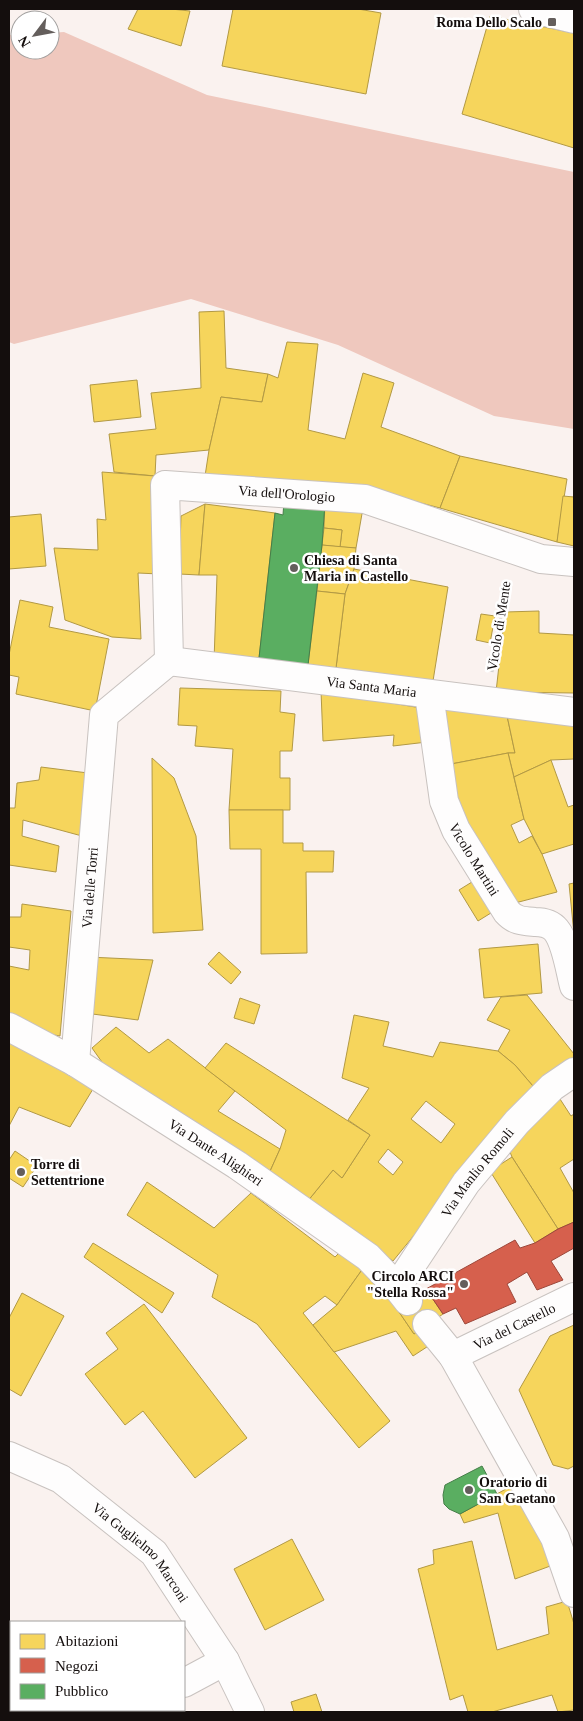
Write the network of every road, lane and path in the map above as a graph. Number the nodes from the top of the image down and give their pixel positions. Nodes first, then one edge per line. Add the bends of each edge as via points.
1 (533, 9) edge
2 (574, 19) edge
3 (512, 550) junction
4 (574, 562) edge
5 (169, 661) junction
6 (429, 694) junction
7 (488, 702) junction
8 (574, 712) edge
9 (574, 986) edge
10 (9, 1027) edge
11 (75, 1062) junction
12 (574, 1072) edge
13 (402, 1294) joint
14 (574, 1296) edge
15 (427, 1324) dead end
16 (453, 1356) junction
17 (9, 1456) edge
18 (565, 1537) edge
19 (574, 1593) edge
20 (225, 1661) junction
21 (185, 1682) edge
22 (250, 1712) edge

1 - 2 street
3 - 4 street, Via dell'Orologio via 541,560
3 - 5 street, Via dell'Orologio via 365,499 165,485
3 - 7 path, Vicolo di Mente
5 - 6 street, Via Santa Maria
5 - 11 street, Via delle Torri via 104,714
6 - 7 street, Via Santa Maria
6 - 9 street, Vicolo Martini via 444,801 456,830 507,912 521,921 547,924 556,930
7 - 8 street, Via Santa Maria
10 - 11 street, Via Dante Alighieri
11 - 13 street, Via Dante Alighieri via 237,1165 368,1257
12 - 13 street, Via Manlio Romoli via 552,1087 517,1122 466,1183
14 - 16 street, Via del Castello
15 - 16 street
16 - 18 street
17 - 20 street, Via Guglielmo Marconi via 61,1479 154,1553
18 - 19 street
20 - 21 street
20 - 22 street, Via Guglielmo Marconi

